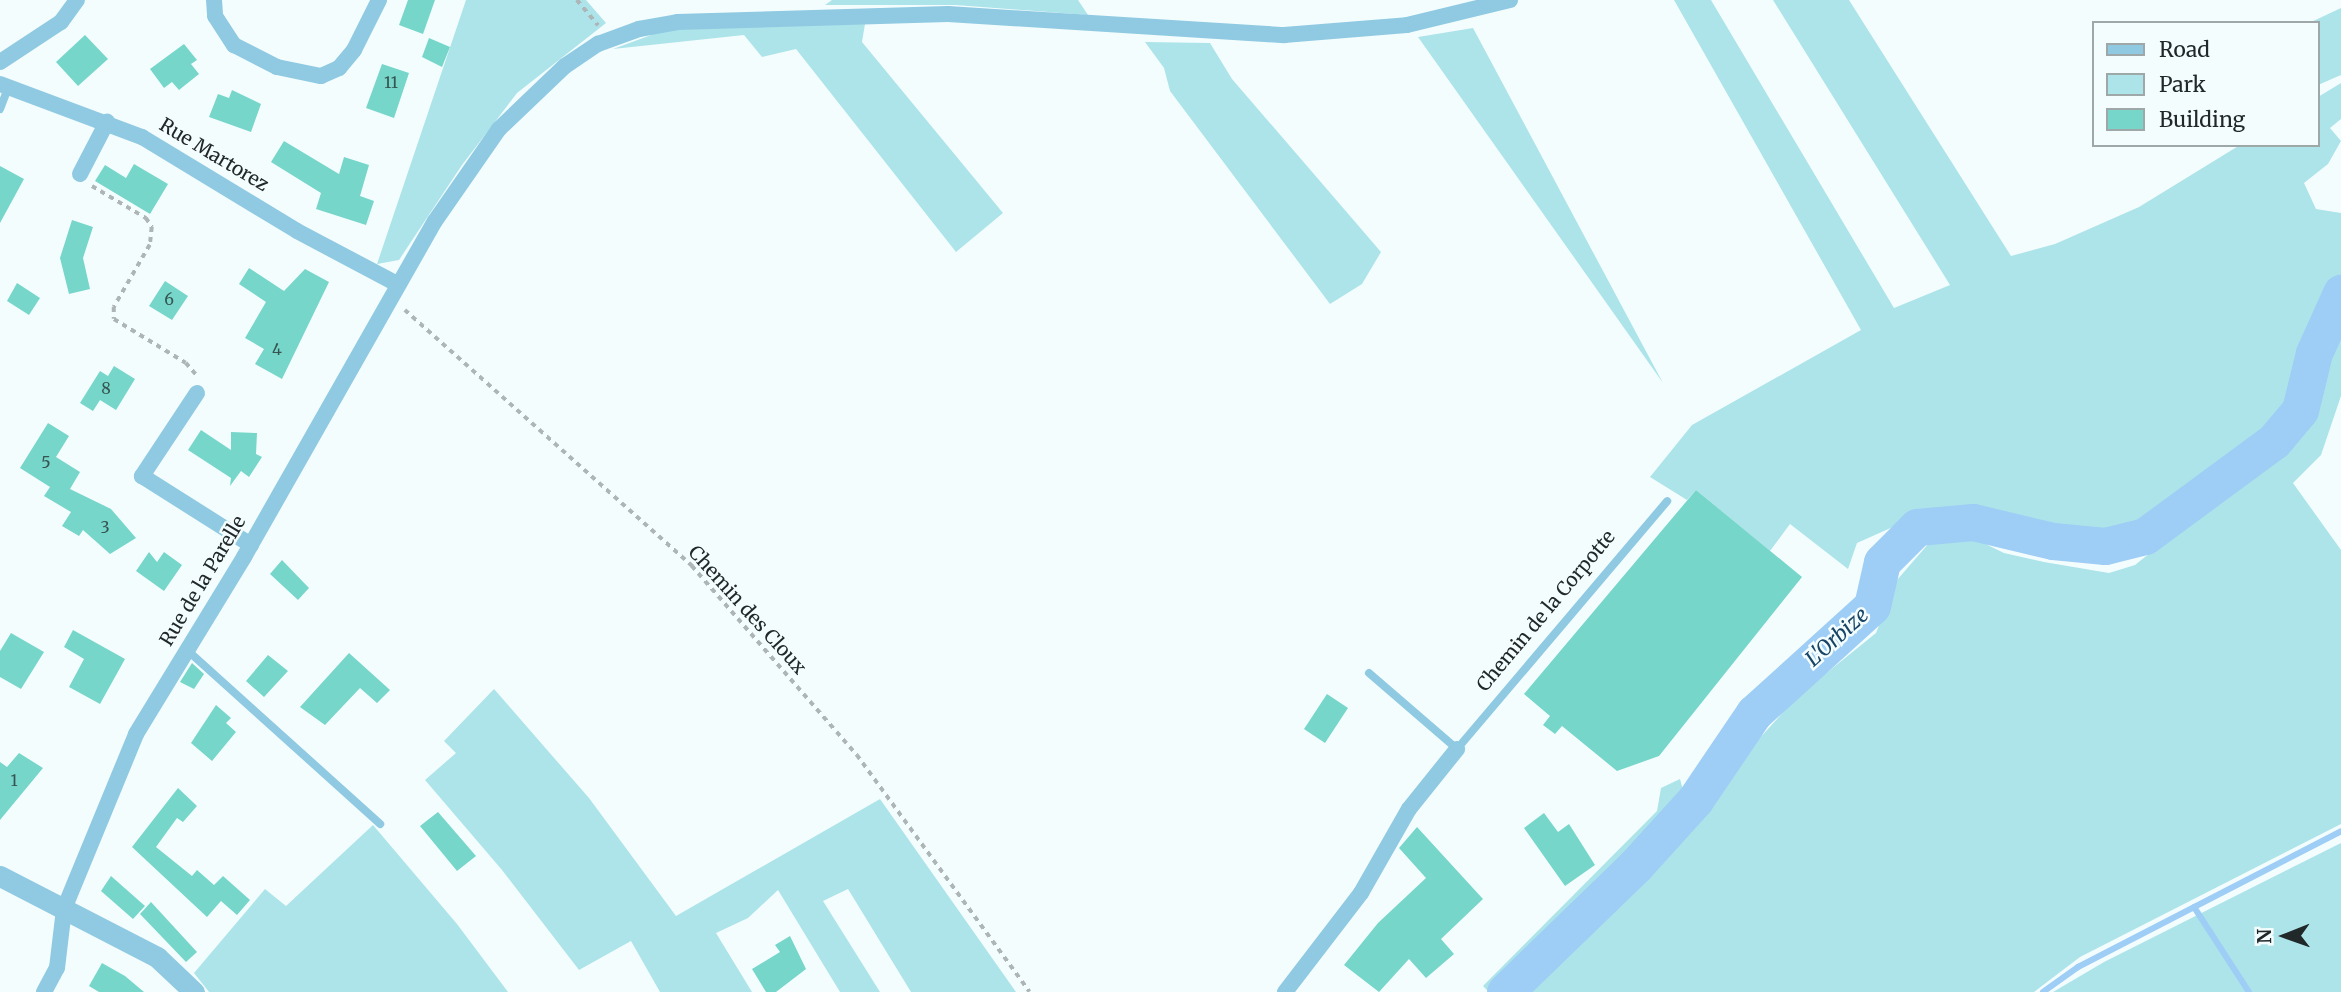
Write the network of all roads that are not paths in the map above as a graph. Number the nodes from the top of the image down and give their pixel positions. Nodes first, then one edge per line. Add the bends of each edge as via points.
1 (77, 0) edge
2 (214, 0) edge
3 (379, 0) edge
4 (1510, 0) edge
5 (0, 62) edge
6 (4, 86) edge
7 (0, 109) edge
8 (107, 122) junction
9 (80, 174) road end
10 (394, 290) junction
11 (197, 393) road end
12 (1667, 501) dead end
13 (251, 545) junction
14 (186, 650) junction
15 (1369, 673) dead end
16 (1457, 749) junction
17 (380, 824) dead end
18 (0, 876) edge
19 (64, 909) junction
20 (44, 992) edge
21 (194, 992) edge
22 (1285, 992) edge

1 - 5 street via 61,22
2 - 3 street via 215,16 234,45 277,67 321,76 339,68 354,50
4 - 10 street, Rue de la Parelle via 1407,25 1284,35 948,14 677,22 639,29 565,66 499,129
6 - 7 lane
6 - 8 street, Rue Martorez
8 - 9 street
8 - 10 street, Rue Martorez via 153,143
10 - 13 street, Rue de la Parelle
11 - 13 street via 142,476
12 - 16 lane, Chemin de la Corpotte
13 - 14 street, Rue de la Parelle
14 - 17 lane
14 - 19 street, Rue de la Parelle via 118,772
15 - 16 lane
16 - 22 street, Chemin de la Corpotte via 1409,809 1361,893
18 - 19 street
19 - 20 street, Rue de la Parelle via 57,968
19 - 21 street via 157,957

